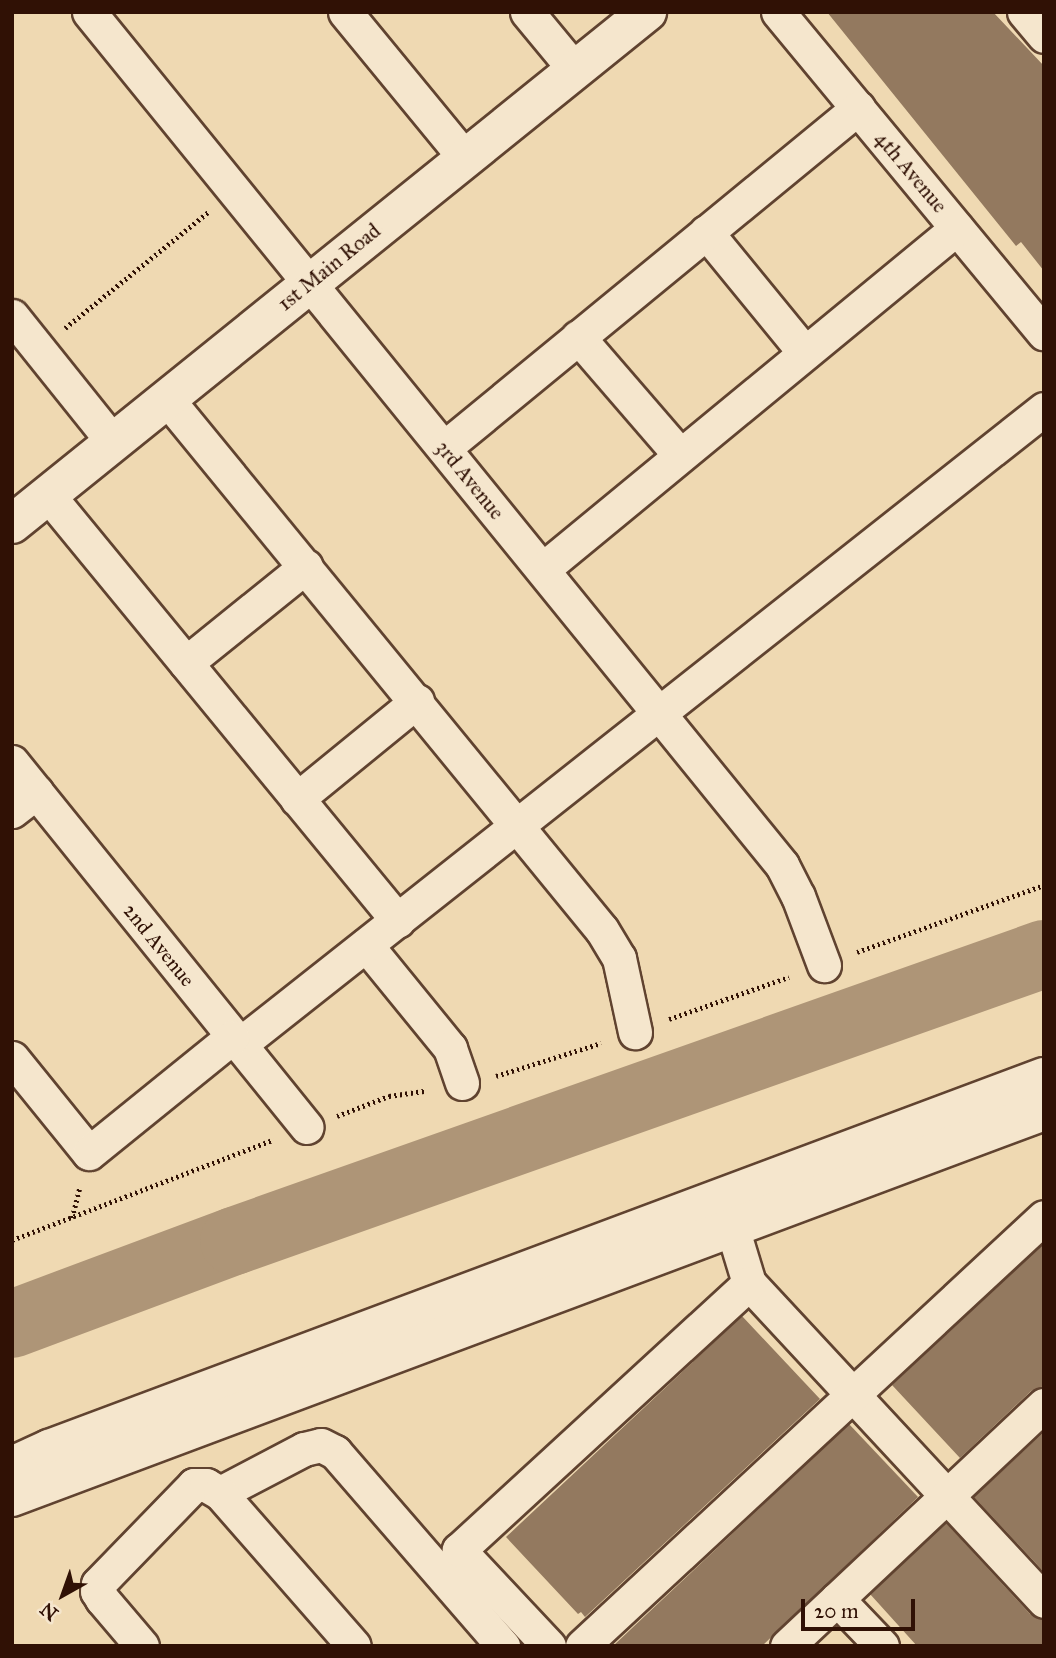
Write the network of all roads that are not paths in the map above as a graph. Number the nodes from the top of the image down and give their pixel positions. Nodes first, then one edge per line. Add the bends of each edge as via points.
1 (89, 12) edge
2 (345, 12) edge
3 (527, 12) edge
4 (647, 12) edge
5 (778, 12) edge
6 (1024, 12) edge
7 (1044, 36) edge
8 (575, 70) junction
9 (858, 108) junction
10 (465, 158) junction
11 (957, 228) junction
12 (706, 232) junction
13 (309, 283) junction
14 (12, 316) edge
15 (1044, 333) edge
16 (578, 337) junction
17 (805, 353) junction
18 (167, 398) junction
19 (1044, 409) edge
20 (113, 442) junction
21 (444, 447) junction
22 (680, 456) junction
23 (48, 495) junction
24 (12, 524) edge
25 (306, 566) junction
26 (542, 569) junction
27 (186, 663) junction
28 (417, 701) junction
29 (660, 715) junction
30 (12, 762) edge
31 (297, 799) junction
32 (24, 801) edge
33 (520, 825) junction
34 (398, 921) junction
35 (366, 945) junction
36 (824, 965) road end
37 (635, 1032) road end
38 (235, 1041) junction
39 (12, 1058) edge
40 (1044, 1077) edge
41 (462, 1083) road end
42 (1044, 1111) edge
43 (306, 1127) road end
44 (1044, 1217) edge
45 (732, 1227) junction
46 (749, 1283) junction
47 (851, 1393) junction
48 (1044, 1405) edge
49 (12, 1466) edge
50 (220, 1493) junction
51 (947, 1496) junction
52 (12, 1497) edge
53 (837, 1599) junction
54 (1044, 1601) edge
55 (142, 1646) edge
56 (354, 1646) edge
57 (503, 1646) edge
58 (549, 1646) edge
59 (582, 1646) edge
60 (787, 1646) edge
61 (882, 1646) edge

1 - 13 street, 3rd Avenue
2 - 10 street
3 - 8 street
4 - 8 street, 1st Main Road
5 - 9 street, 4th Avenue
6 - 7 street
8 - 10 street, 1st Main Road
9 - 11 street, 4th Avenue
9 - 12 street
10 - 13 street, 1st Main Road
11 - 15 street, 4th Avenue
11 - 17 street
12 - 16 street
12 - 17 street
13 - 18 street, 1st Main Road
13 - 21 street, 3rd Avenue
14 - 20 street
16 - 21 street
16 - 22 street
17 - 22 street
18 - 20 street, 1st Main Road
18 - 25 street
19 - 29 street
20 - 23 street, 1st Main Road
21 - 26 street, 3rd Avenue
22 - 26 street
23 - 24 street, 1st Main Road
23 - 27 street
25 - 27 street
25 - 28 street
26 - 29 street, 3rd Avenue
27 - 31 street
28 - 31 street
28 - 33 street
29 - 33 street
29 - 36 street, 3rd Avenue via 782,865 799,896
30 - 32 street, 2nd Avenue
31 - 34 street
32 - 38 street, 2nd Avenue
33 - 34 street
33 - 37 street via 619,958
34 - 35 street
35 - 38 street
35 - 41 street via 442,1036
38 - 39 street via 89,1153
38 - 43 street, 2nd Avenue
40 - 49 street
42 - 45 street
44 - 47 street
45 - 46 street
45 - 52 street
46 - 47 street
46 - 58 street via 459,1550
47 - 51 street
47 - 59 street
48 - 51 street
50 - 55 street via 206,1485 194,1485 98,1584 102,1599
50 - 56 street
50 - 57 street via 304,1449 321,1445 335,1452
51 - 53 street
51 - 54 street
53 - 60 street
53 - 61 street

